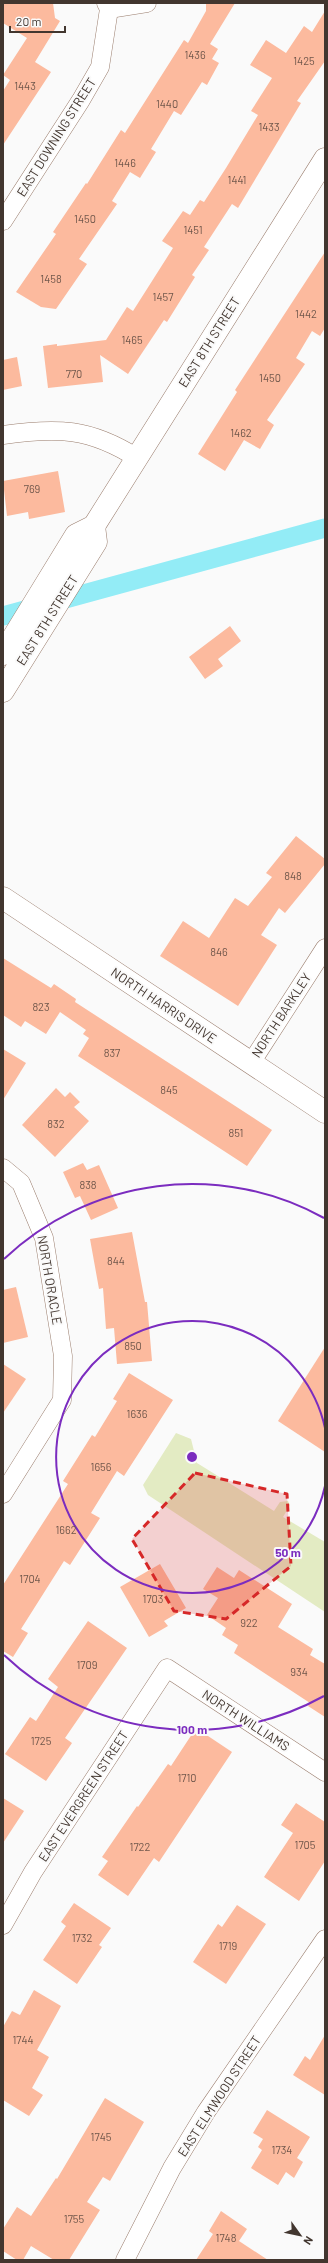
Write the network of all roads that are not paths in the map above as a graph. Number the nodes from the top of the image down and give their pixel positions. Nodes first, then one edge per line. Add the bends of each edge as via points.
1 (147, 3) edge
2 (108, 6) edge
3 (325, 159) edge
4 (3, 221) edge
5 (3, 435) edge
6 (137, 458) junction
7 (94, 526) junction
8 (8, 645) edge
9 (3, 690) edge
10 (3, 898) edge
11 (325, 948) edge
12 (251, 1063) junction
13 (325, 1112) edge
14 (3, 1168) edge
15 (3, 1494) edge
16 (167, 1668) joint
17 (325, 1772) edge
18 (3, 1925) edge
19 (325, 1939) edge
20 (125, 2260) edge

1 - 2 street
2 - 4 street, EAST DOWNING STREET via 100,67 82,100
3 - 6 street, EAST 8TH STREET
5 - 6 street via 58,430 91,435 118,446
6 - 7 street, EAST 8TH STREET
7 - 8 street, EAST 8TH STREET via 76,536
7 - 9 street, EAST 8TH STREET via 96,542
10 - 12 street, NORTH HARRIS DRIVE
11 - 12 street, NORTH BARKLEY
12 - 13 street, NORTH HARRIS DRIVE
14 - 15 street, NORTH ORACLE via 21,1183 44,1238 63,1356 62,1400
16 - 17 street, NORTH WILLIAMS
16 - 18 street, EAST EVERGREEN STREET via 33,1872
19 - 20 street, EAST ELMWOOD STREET via 206,2112 172,2168

